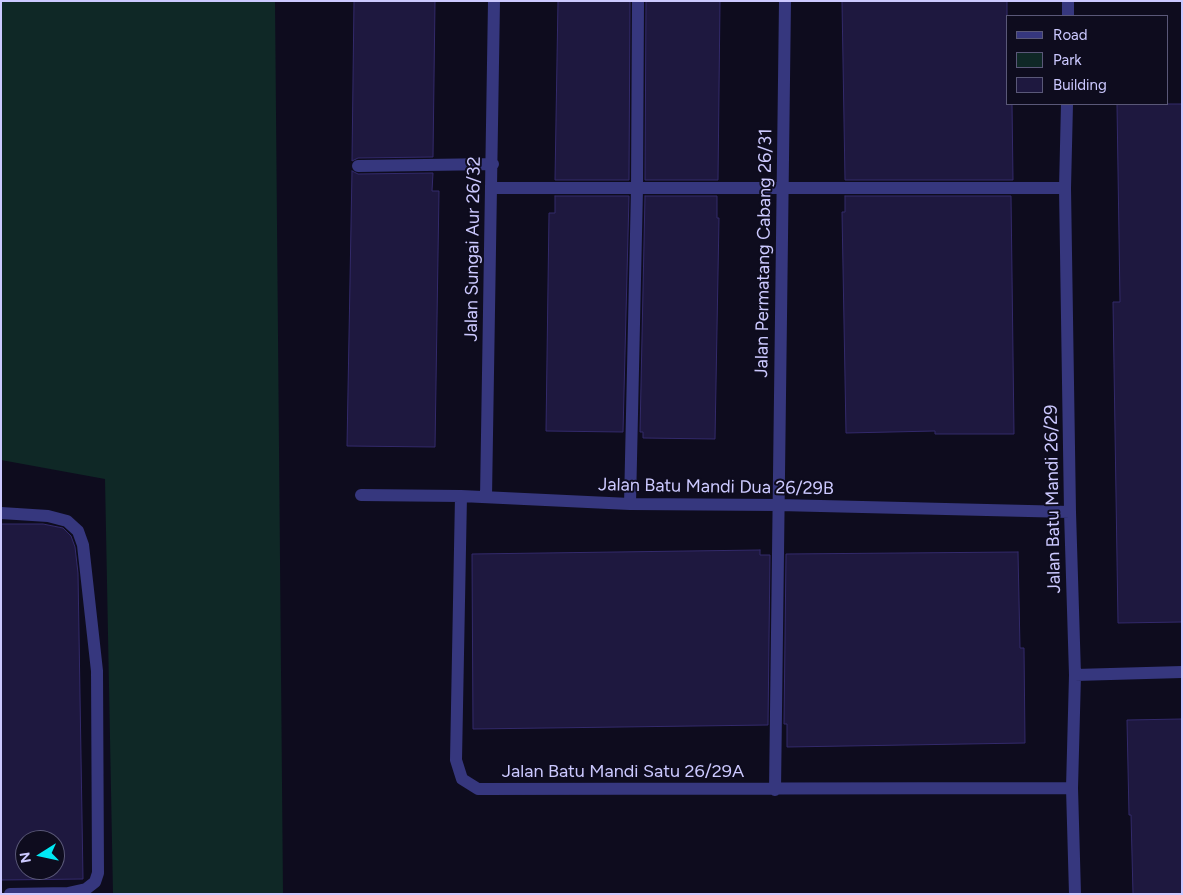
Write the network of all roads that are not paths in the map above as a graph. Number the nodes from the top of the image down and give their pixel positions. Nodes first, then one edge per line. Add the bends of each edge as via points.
1 (494, 1) edge
2 (638, 1) edge
3 (785, 1) edge
4 (1068, 1) edge
5 (1068, 15) edge
6 (1067, 105) edge
7 (492, 164) junction
8 (358, 166) dead end
9 (492, 188) junction
10 (1066, 188) junction
11 (637, 189) junction
12 (782, 189) junction
13 (361, 495) dead end
14 (461, 496) junction
15 (486, 497) junction
16 (630, 504) junction
17 (779, 505) junction
18 (1070, 512) junction
19 (1, 513) edge
20 (1182, 672) edge
21 (1075, 675) junction
22 (1072, 788) junction
23 (775, 790) junction
24 (10, 894) edge
25 (1075, 894) edge

1 - 7 street, Jalan Sungai Aur 26/32
2 - 11 street
3 - 12 street, Jalan Permatang Cabang 26/31
4 - 5 street
6 - 10 street, Jalan Batu Mandi 26/29
7 - 8 street
7 - 9 street, Jalan Sungai Aur 26/32
9 - 11 street
9 - 15 street, Jalan Sungai Aur 26/32
10 - 12 street
10 - 18 street, Jalan Batu Mandi 26/29
11 - 12 street
11 - 16 street
12 - 17 street, Jalan Permatang Cabang 26/31
13 - 14 street, Jalan Batu Mandi Dua 26/29B
14 - 15 street, Jalan Batu Mandi Dua 26/29B
14 - 23 street, Jalan Batu Mandi Satu 26/29A via 456,760 462,779 478,790
15 - 16 street, Jalan Batu Mandi Dua 26/29B
16 - 17 street, Jalan Batu Mandi Dua 26/29B
17 - 18 street, Jalan Batu Mandi Dua 26/29B
17 - 23 street, Jalan Permatang Cabang 26/31
18 - 21 street, Jalan Batu Mandi 26/29
19 - 24 street via 48,516 67,521 78,531 83,546 97,670 98,873 95,882 86,889 68,893
20 - 21 street
21 - 22 street, Jalan Batu Mandi 26/29
22 - 23 street, Jalan Batu Mandi Satu 26/29A
22 - 25 street, Jalan Batu Mandi 26/29

